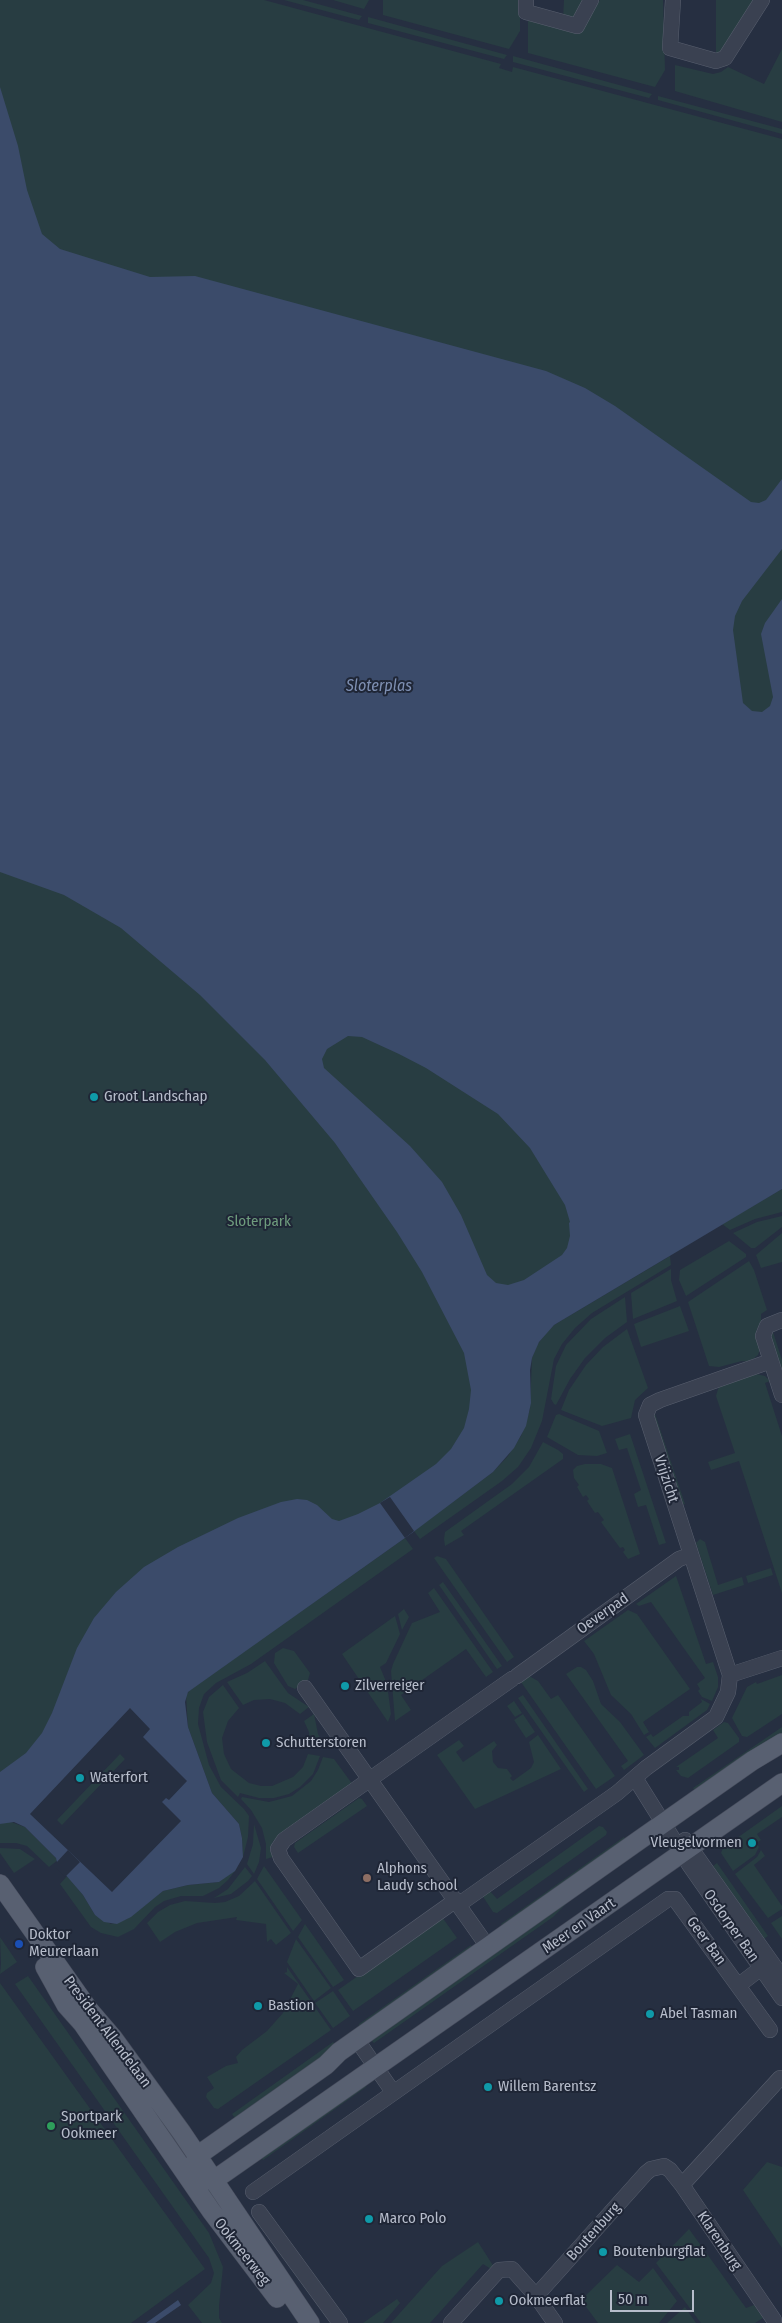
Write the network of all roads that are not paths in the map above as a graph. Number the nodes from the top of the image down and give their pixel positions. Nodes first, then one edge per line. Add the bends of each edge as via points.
1 (526, 0) edge
2 (592, 0) edge
3 (672, 0) edge
4 (762, 0) edge
5 (782, 1320) edge
6 (771, 1361) junction
7 (782, 1395) edge
8 (690, 1555) junction
9 (782, 1658) edge
10 (730, 1675) junction
11 (305, 1688) dead end
12 (782, 1743) edge
13 (635, 1778) junction
14 (370, 1779) junction
15 (782, 1783) edge
16 (665, 1823) junction
17 (687, 1850) junction
18 (0, 1884) edge
19 (672, 1897) joint
20 (457, 1903) junction
21 (0, 1904) edge
22 (488, 1947) junction
23 (766, 1965) junction
24 (782, 1977) edge
25 (739, 1985) junction
26 (782, 1998) edge
27 (770, 2030) dead end
28 (357, 2040) junction
29 (375, 2067) junction
30 (780, 2078) dead end
31 (393, 2092) junction
32 (197, 2156) junction
33 (651, 2169) joint
34 (190, 2180) junction
35 (214, 2180) junction
36 (682, 2185) junction
37 (253, 2192) dead end
38 (259, 2212) dead end
39 (536, 2296) junction
40 (775, 2319) edge
41 (296, 2323) edge
42 (310, 2323) edge
43 (340, 2323) edge
44 (451, 2323) edge
45 (555, 2323) edge

1 - 2 street via 526,12 577,26
3 - 4 street via 670,48 716,61 725,58
5 - 6 street via 764,1330
6 - 7 street
6 - 8 street, Vrijzicht via 660,1400 647,1409 647,1423
8 - 10 street, Vrijzicht
8 - 14 street, Oeverpad via 679,1559
9 - 10 street
10 - 13 street via 728,1692 716,1717
11 - 14 street
12 - 16 main road
13 - 16 street
13 - 20 street
14 - 20 street
14 - 20 street, Oeverpad via 284,1840 278,1849 358,1969
15 - 17 main road, Meer en Vaart
16 - 17 street, Osdorper Ban via 680,1834
16 - 22 main road
17 - 23 street, Osdorper Ban
17 - 29 main road, Meer en Vaart
18 - 32 main road, President Allendelaan via 88,2010 113,2038
19 - 25 street, Geer Ban
19 - 31 street, Meer en Vaart
20 - 22 street
21 - 34 main road, President Allendelaan via 47,1969 66,2005 83,2024
22 - 28 main road
23 - 24 street, Osdorper Ban
23 - 25 street
23 - 26 street, Osdorper Ban
25 - 27 street, Geer Ban
28 - 29 street
28 - 32 main road
29 - 31 street
29 - 35 main road, Meer en Vaart
30 - 36 street
31 - 37 street, Meer en Vaart
32 - 34 main road
32 - 35 main road, President Allendelaan
33 - 36 street, Klarenburg via 664,2166
33 - 39 street, Boutenburg
34 - 35 main road
34 - 41 main road, Ookmeerweg
35 - 42 main road, Ookmeerweg
36 - 40 street, Klarenburg
38 - 43 street
39 - 44 street via 512,2269 499,2270
39 - 45 street

